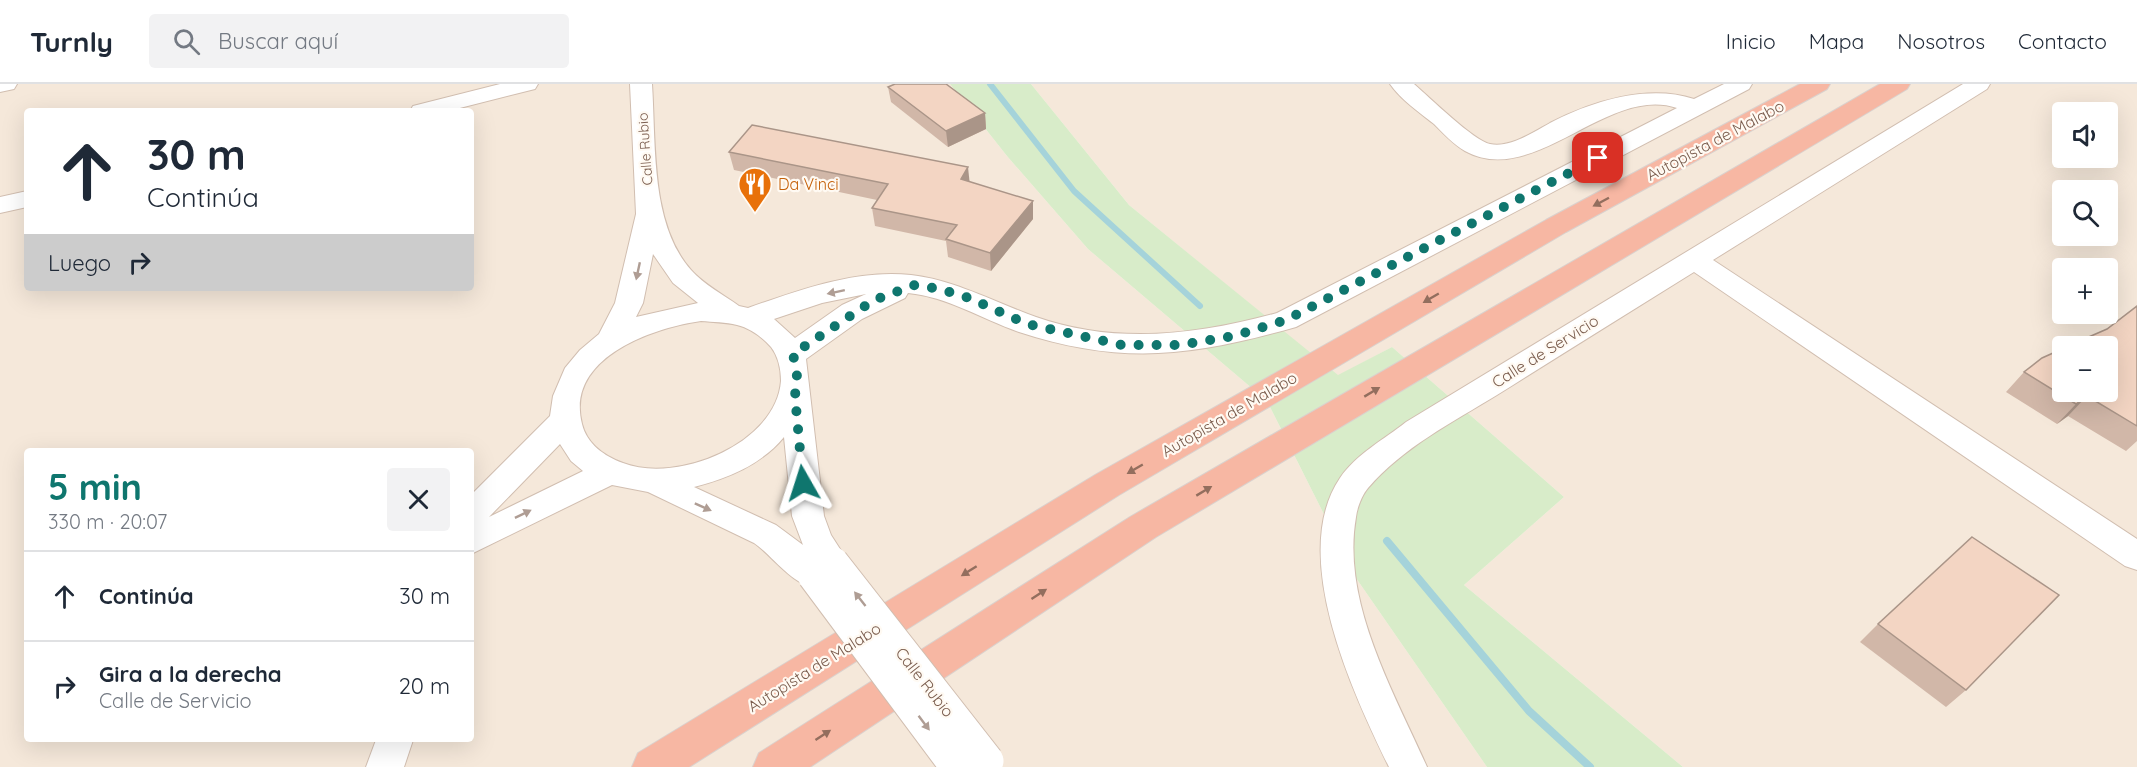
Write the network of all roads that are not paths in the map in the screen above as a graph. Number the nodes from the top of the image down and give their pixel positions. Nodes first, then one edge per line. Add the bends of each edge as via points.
1 (6, 84) edge
2 (527, 84) edge
3 (641, 84) edge
4 (1401, 84) edge
5 (1741, 84) edge
6 (1818, 84) edge
7 (1898, 84) edge
8 (1979, 84) edge
9 (0, 85) edge
10 (433, 108) edge
11 (1694, 108) junction
12 (24, 200) edge
13 (0, 205) edge
14 (649, 214) junction
15 (1693, 259) junction
16 (915, 285) junction
17 (739, 316) junction
18 (610, 341) junction
19 (793, 354) junction
20 (795, 396) junction
21 (564, 421) junction
22 (609, 472) junction
23 (652, 480) junction
24 (474, 512) edge
25 (474, 540) edge
26 (2137, 556) edge
27 (823, 569) junction
28 (394, 742) edge
29 (1400, 760) edge
30 (979, 765) edge
31 (385, 767) edge
32 (653, 767) edge
33 (774, 767) edge

1 - 9 street
2 - 10 street
3 - 14 street, Calle Rubio
4 - 11 street via 1482,152 1513,149 1580,117 1624,103 1659,96 1672,97
5 - 11 street
6 -> 32 highway, Autopista de Malabo via 1556,226 1107,485
33 -> 7 highway via 1143,527
8 - 15 street, Calle de Servicio
11 - 16 street via 1286,320 1234,336 1181,345 1122,345 1027,324 969,298
12 - 13 street
14 - 17 street, Calle Rubio via 666,255 682,277
14 -> 18 street, Calle Rubio via 629,303
15 - 26 street
15 - 29 street, Calle de Servicio via 1418,430 1351,487 1338,522 1339,570 1353,642
16 -> 17 street via 864,286
16 - 19 street via 874,300
17 - 18 street via 701,312 669,316
17 - 19 street via 767,327
18 - 21 street via 583,365 567,393
19 - 20 street via 797,374
20 - 23 street via 781,422 758,445 726,464 690,476
20 - 27 street, Calle Rubio via 808,516
21 - 22 street via 571,442 586,459
21 - 24 street
22 - 23 street
25 -> 22 street
23 -> 27 street, Calle Rubio via 765,534
27 - 30 street, Calle Rubio, bridge
28 - 31 street

